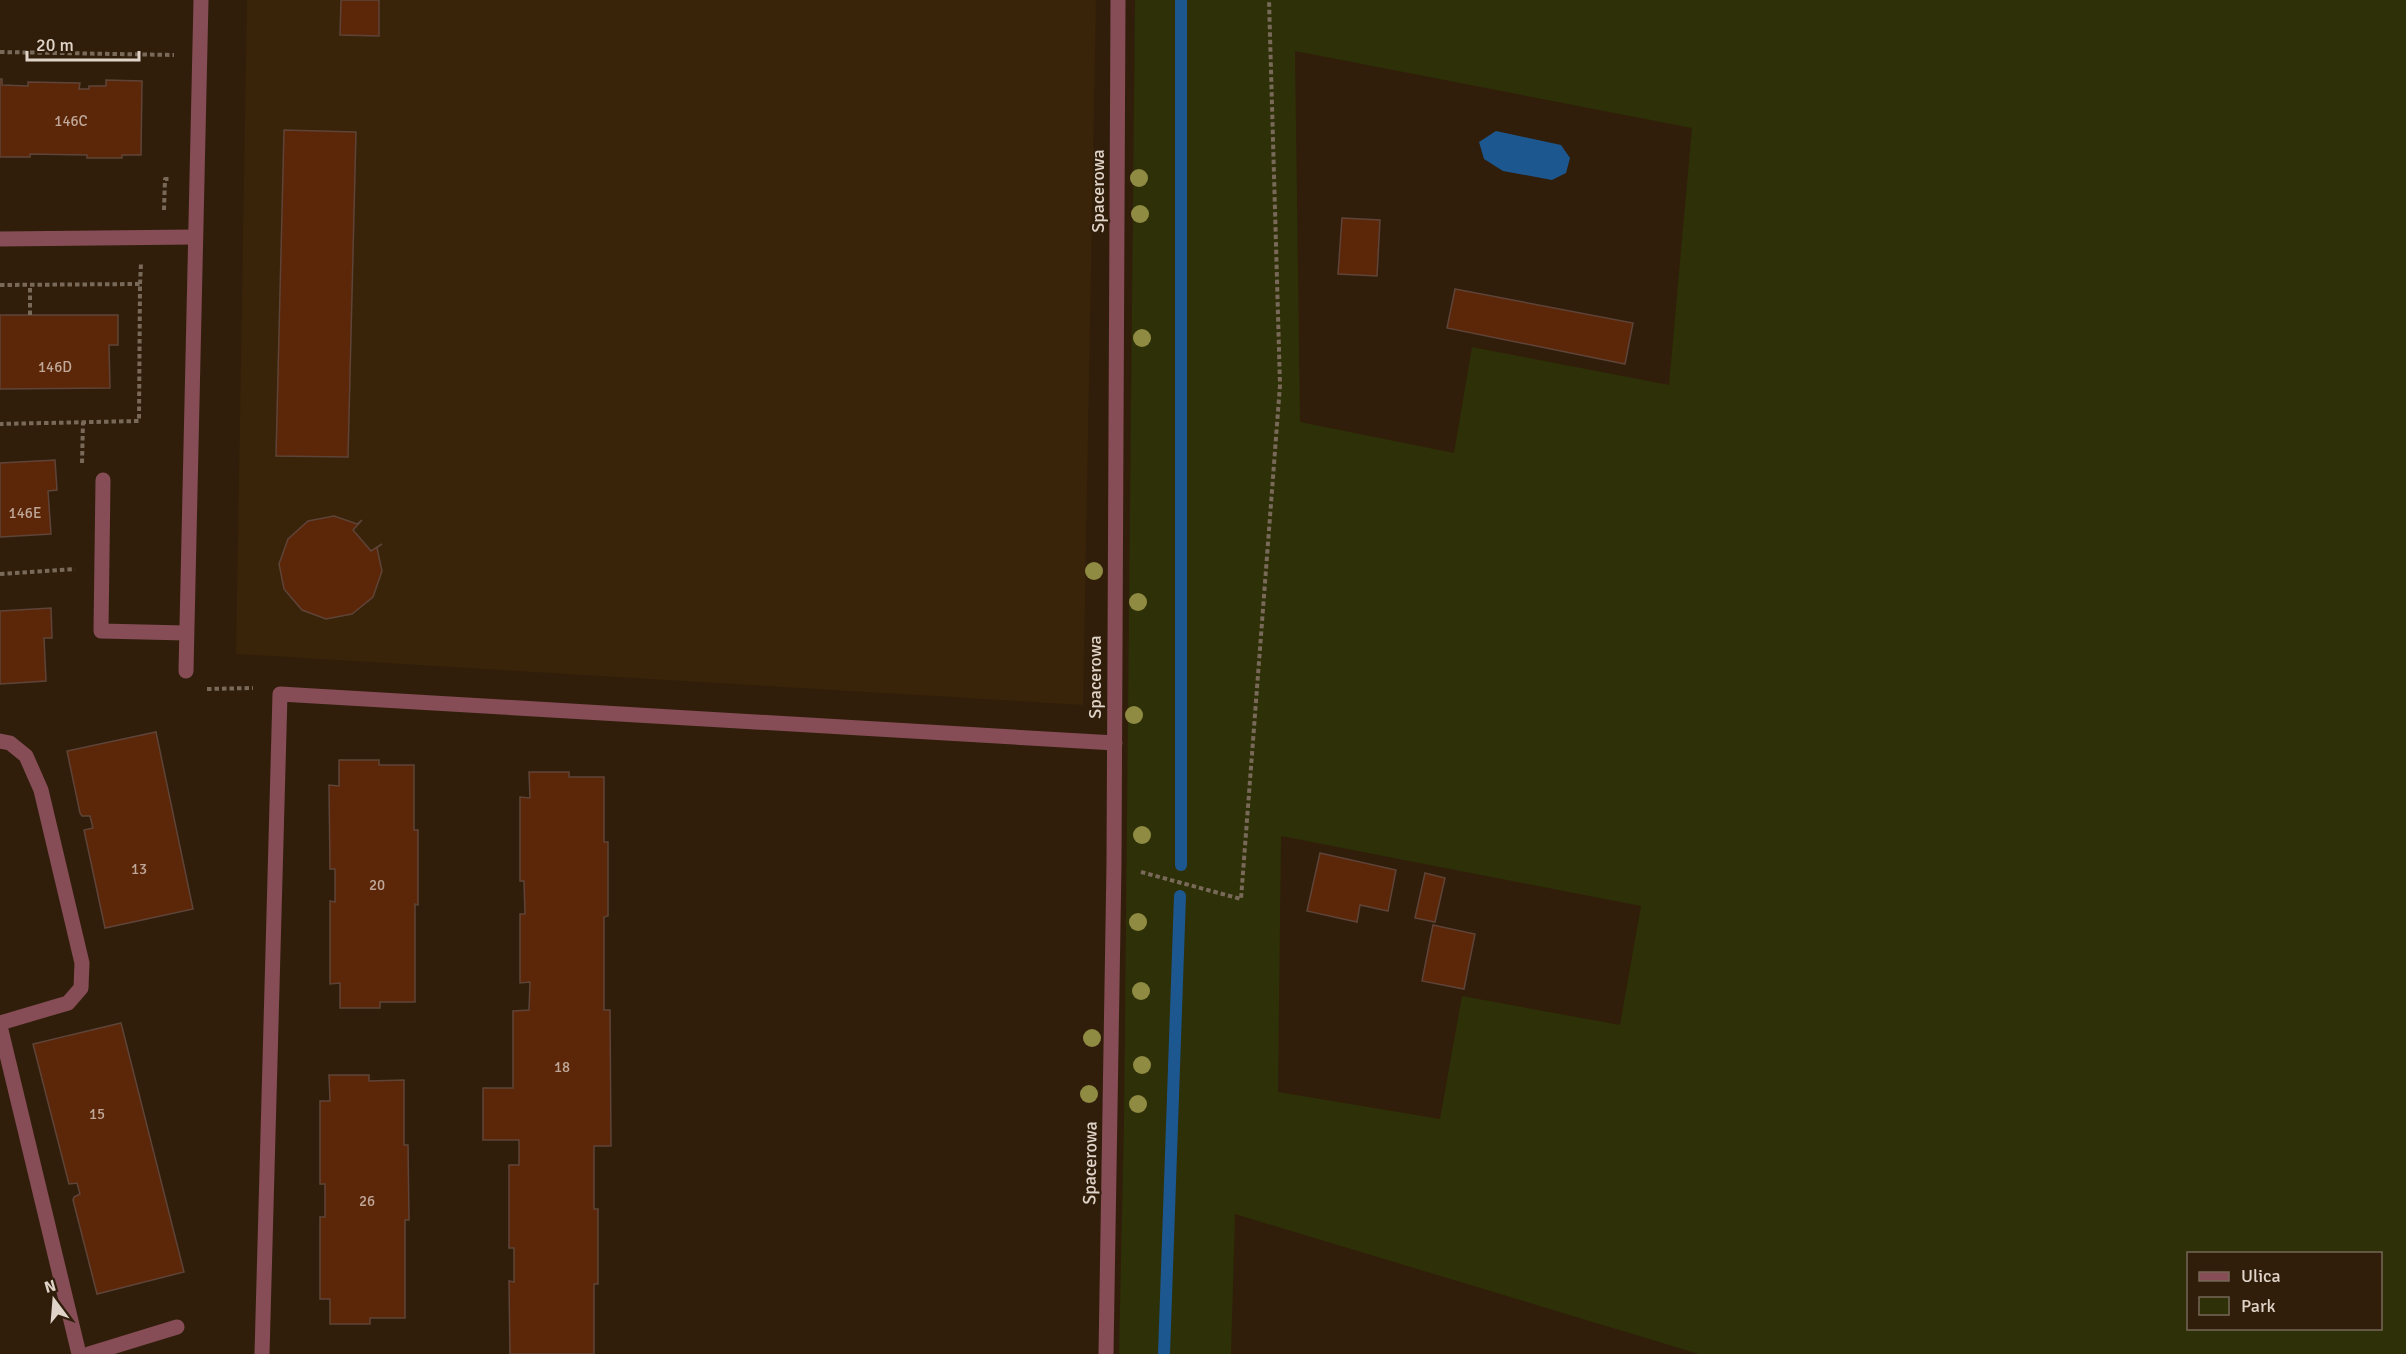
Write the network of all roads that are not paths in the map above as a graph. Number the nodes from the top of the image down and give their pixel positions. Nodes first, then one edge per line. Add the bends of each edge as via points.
1 (201, 0) edge
2 (1118, 0) edge
3 (195, 237) junction
4 (0, 239) edge
5 (103, 480) dead end
6 (186, 633) junction
7 (186, 671) road end
8 (0, 741) edge
9 (1115, 743) junction
10 (0, 1024) edge
11 (177, 1327) dead end
12 (79, 1354) edge
13 (88, 1354) edge
14 (262, 1354) edge
15 (1106, 1354) edge

1 - 3 street
2 - 9 street, Spacerowa
3 - 4 street
3 - 6 street
5 - 6 street via 101,631
6 - 7 street
8 - 10 street via 26,756 41,790 82,963 81,988 68,1003
9 - 14 street via 280,694
9 - 15 street, Spacerowa
10 - 12 street
11 - 13 street

